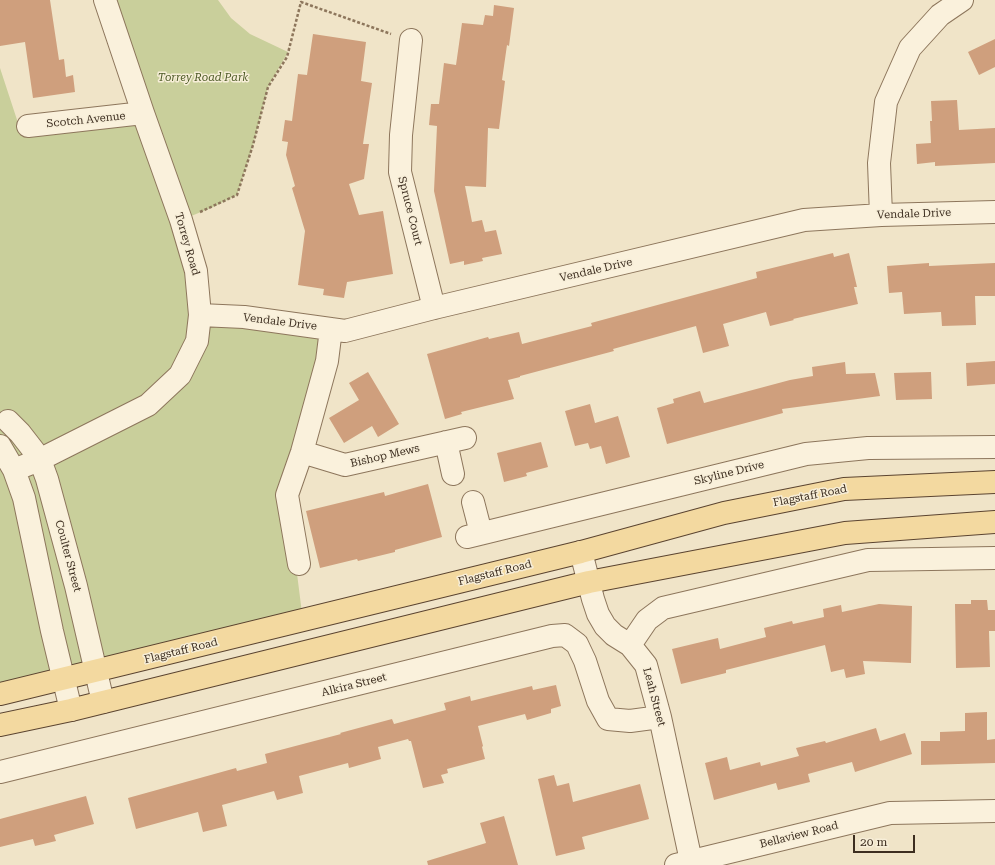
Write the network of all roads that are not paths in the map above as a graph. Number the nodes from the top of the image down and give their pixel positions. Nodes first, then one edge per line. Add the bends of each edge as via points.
1 (105, 0) edge
2 (962, 0) edge
3 (411, 40) road end
4 (143, 113) junction
5 (28, 126) dead end
6 (995, 212) edge
7 (881, 215) junction
8 (434, 308) junction
9 (200, 315) junction
10 (331, 329) junction
11 (8, 421) dead end
12 (0, 446) edge
13 (995, 446) edge
14 (302, 452) junction
15 (39, 460) junction
16 (14, 470) junction
17 (453, 474) dead end
18 (995, 482) edge
19 (473, 502) dead end
20 (995, 522) edge
21 (581, 552) junction
22 (995, 558) edge
23 (299, 564) dead end
24 (589, 582) junction
25 (630, 645) junction
26 (96, 671) junction
27 (64, 679) junction
28 (0, 694) edge
29 (103, 702) junction
30 (71, 710) junction
31 (660, 717) junction
32 (0, 726) edge
33 (0, 772) edge
34 (995, 811) edge
35 (684, 863) edge

1 - 4 street, Torrey Road
2 - 7 street via 940,15 910,48 886,102 879,163
3 - 8 street, Spruce Court via 401,135 400,172
4 - 5 street, Scotch Avenue
4 - 9 street, Torrey Road via 196,271
6 - 7 street, Vendale Drive
7 - 8 street, Vendale Drive via 804,220
8 - 10 street, Vendale Drive via 345,331
9 - 10 street, Vendale Drive via 244,317
9 - 15 street, Torrey Road via 197,341 180,375 148,406
10 - 14 street via 327,361
11 - 15 street, Coulter Street
12 - 16 street
13 - 19 street, Skyline Drive via 868,448 806,454 474,535
14 - 17 street, Bishop Mews via 345,465 455,440
14 - 23 street via 287,495
15 - 16 street, Torrey Road
15 - 26 street, Coulter Street via 76,586
16 - 27 street via 24,498
18 - 21 main road, Flagstaff Road via 844,488 724,513
20 - 24 main road via 845,533
21 - 24 street, Leah Street
21 - 26 main road, Flagstaff Road
22 - 25 street via 868,560 670,606 647,620
24 - 25 street, Leah Street via 598,614 605,626
24 - 29 main road
25 - 31 street, Leah Street via 646,665
26 - 27 main road, Flagstaff Road
26 - 29 street, Coulter Street
27 - 28 main road, Flagstaff Road
27 - 30 street
29 - 30 main road
30 - 32 main road
31 - 33 street, Alkira Street via 630,721 608,719 598,701 577,644 565,635 552,636
31 - 35 street, Leah Street
34 - 35 street, Bellaview Road via 890,813

